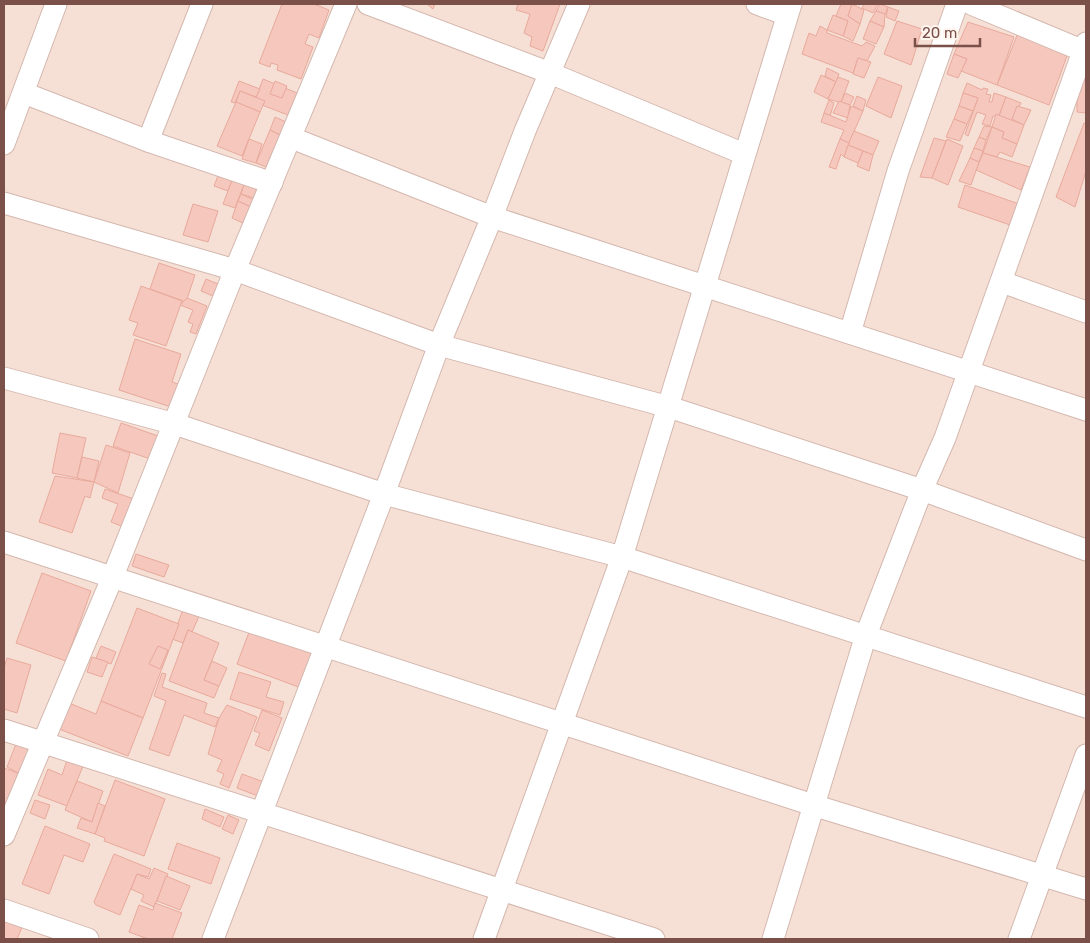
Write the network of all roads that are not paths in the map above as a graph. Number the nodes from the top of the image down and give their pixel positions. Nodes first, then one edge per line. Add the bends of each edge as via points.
1 (56, 4) edge
2 (202, 4) edge
3 (346, 4) edge
4 (368, 4) edge
5 (579, 4) edge
6 (757, 4) edge
7 (957, 4) edge
8 (971, 4) edge
9 (789, 9) edge
10 (1085, 49) edge
11 (550, 73) junction
12 (24, 93) junction
13 (292, 138) junction
14 (148, 141) junction
15 (4, 144) edge
16 (744, 154) junction
17 (272, 183) junction
18 (4, 203) edge
19 (492, 217) junction
20 (235, 270) junction
21 (1002, 282) junction
22 (704, 284) junction
23 (1086, 312) edge
24 (850, 333) junction
25 (439, 345) junction
26 (968, 372) junction
27 (4, 378) edge
28 (669, 407) junction
29 (1086, 410) edge
30 (175, 424) junction
31 (922, 490) junction
32 (384, 494) junction
33 (4, 542) edge
34 (1086, 550) edge
35 (622, 557) junction
36 (113, 576) junction
37 (866, 635) junction
38 (326, 646) junction
39 (1086, 707) edge
40 (562, 723) junction
41 (4, 730) edge
42 (43, 742) junction
43 (1086, 755) edge
44 (816, 806) junction
45 (262, 811) junction
46 (4, 834) edge
47 (1041, 875) junction
48 (502, 889) junction
49 (1086, 889) edge
50 (4, 910) edge
51 (88, 939) edge
52 (213, 939) edge
53 (484, 939) edge
54 (654, 939) edge
55 (773, 939) edge
56 (1019, 939) edge

1 - 12 street
2 - 14 street
3 - 13 street
4 - 11 street
5 - 11 street
6 - 9 street
7 - 24 street via 898,171
8 - 10 street
9 - 16 street
10 - 21 street
11 - 16 street
11 - 19 street
12 - 14 street
12 - 15 street
13 - 17 street
13 - 19 street
14 - 17 street
16 - 22 street
17 - 20 street
18 - 20 street
19 - 22 street
19 - 25 street
20 - 25 street
20 - 30 street
21 - 23 street
21 - 26 street
22 - 24 street
22 - 28 street
24 - 26 street
25 - 28 street
25 - 32 street
26 - 29 street
26 - 31 street via 945,438
27 - 30 street
28 - 31 street
28 - 35 street
30 - 32 street
30 - 36 street
31 - 34 street
31 - 37 street
32 - 35 street
32 - 38 street
33 - 36 street
35 - 37 street
35 - 40 street
36 - 38 street
36 - 42 street
37 - 39 street
37 - 44 street
38 - 40 street
38 - 45 street
40 - 44 street
40 - 48 street
41 - 42 street
42 - 45 street
42 - 46 street
43 - 47 street
44 - 47 street
44 - 55 street
45 - 48 street
45 - 52 street
47 - 49 street
47 - 56 street
48 - 53 street
48 - 54 street
50 - 51 street

